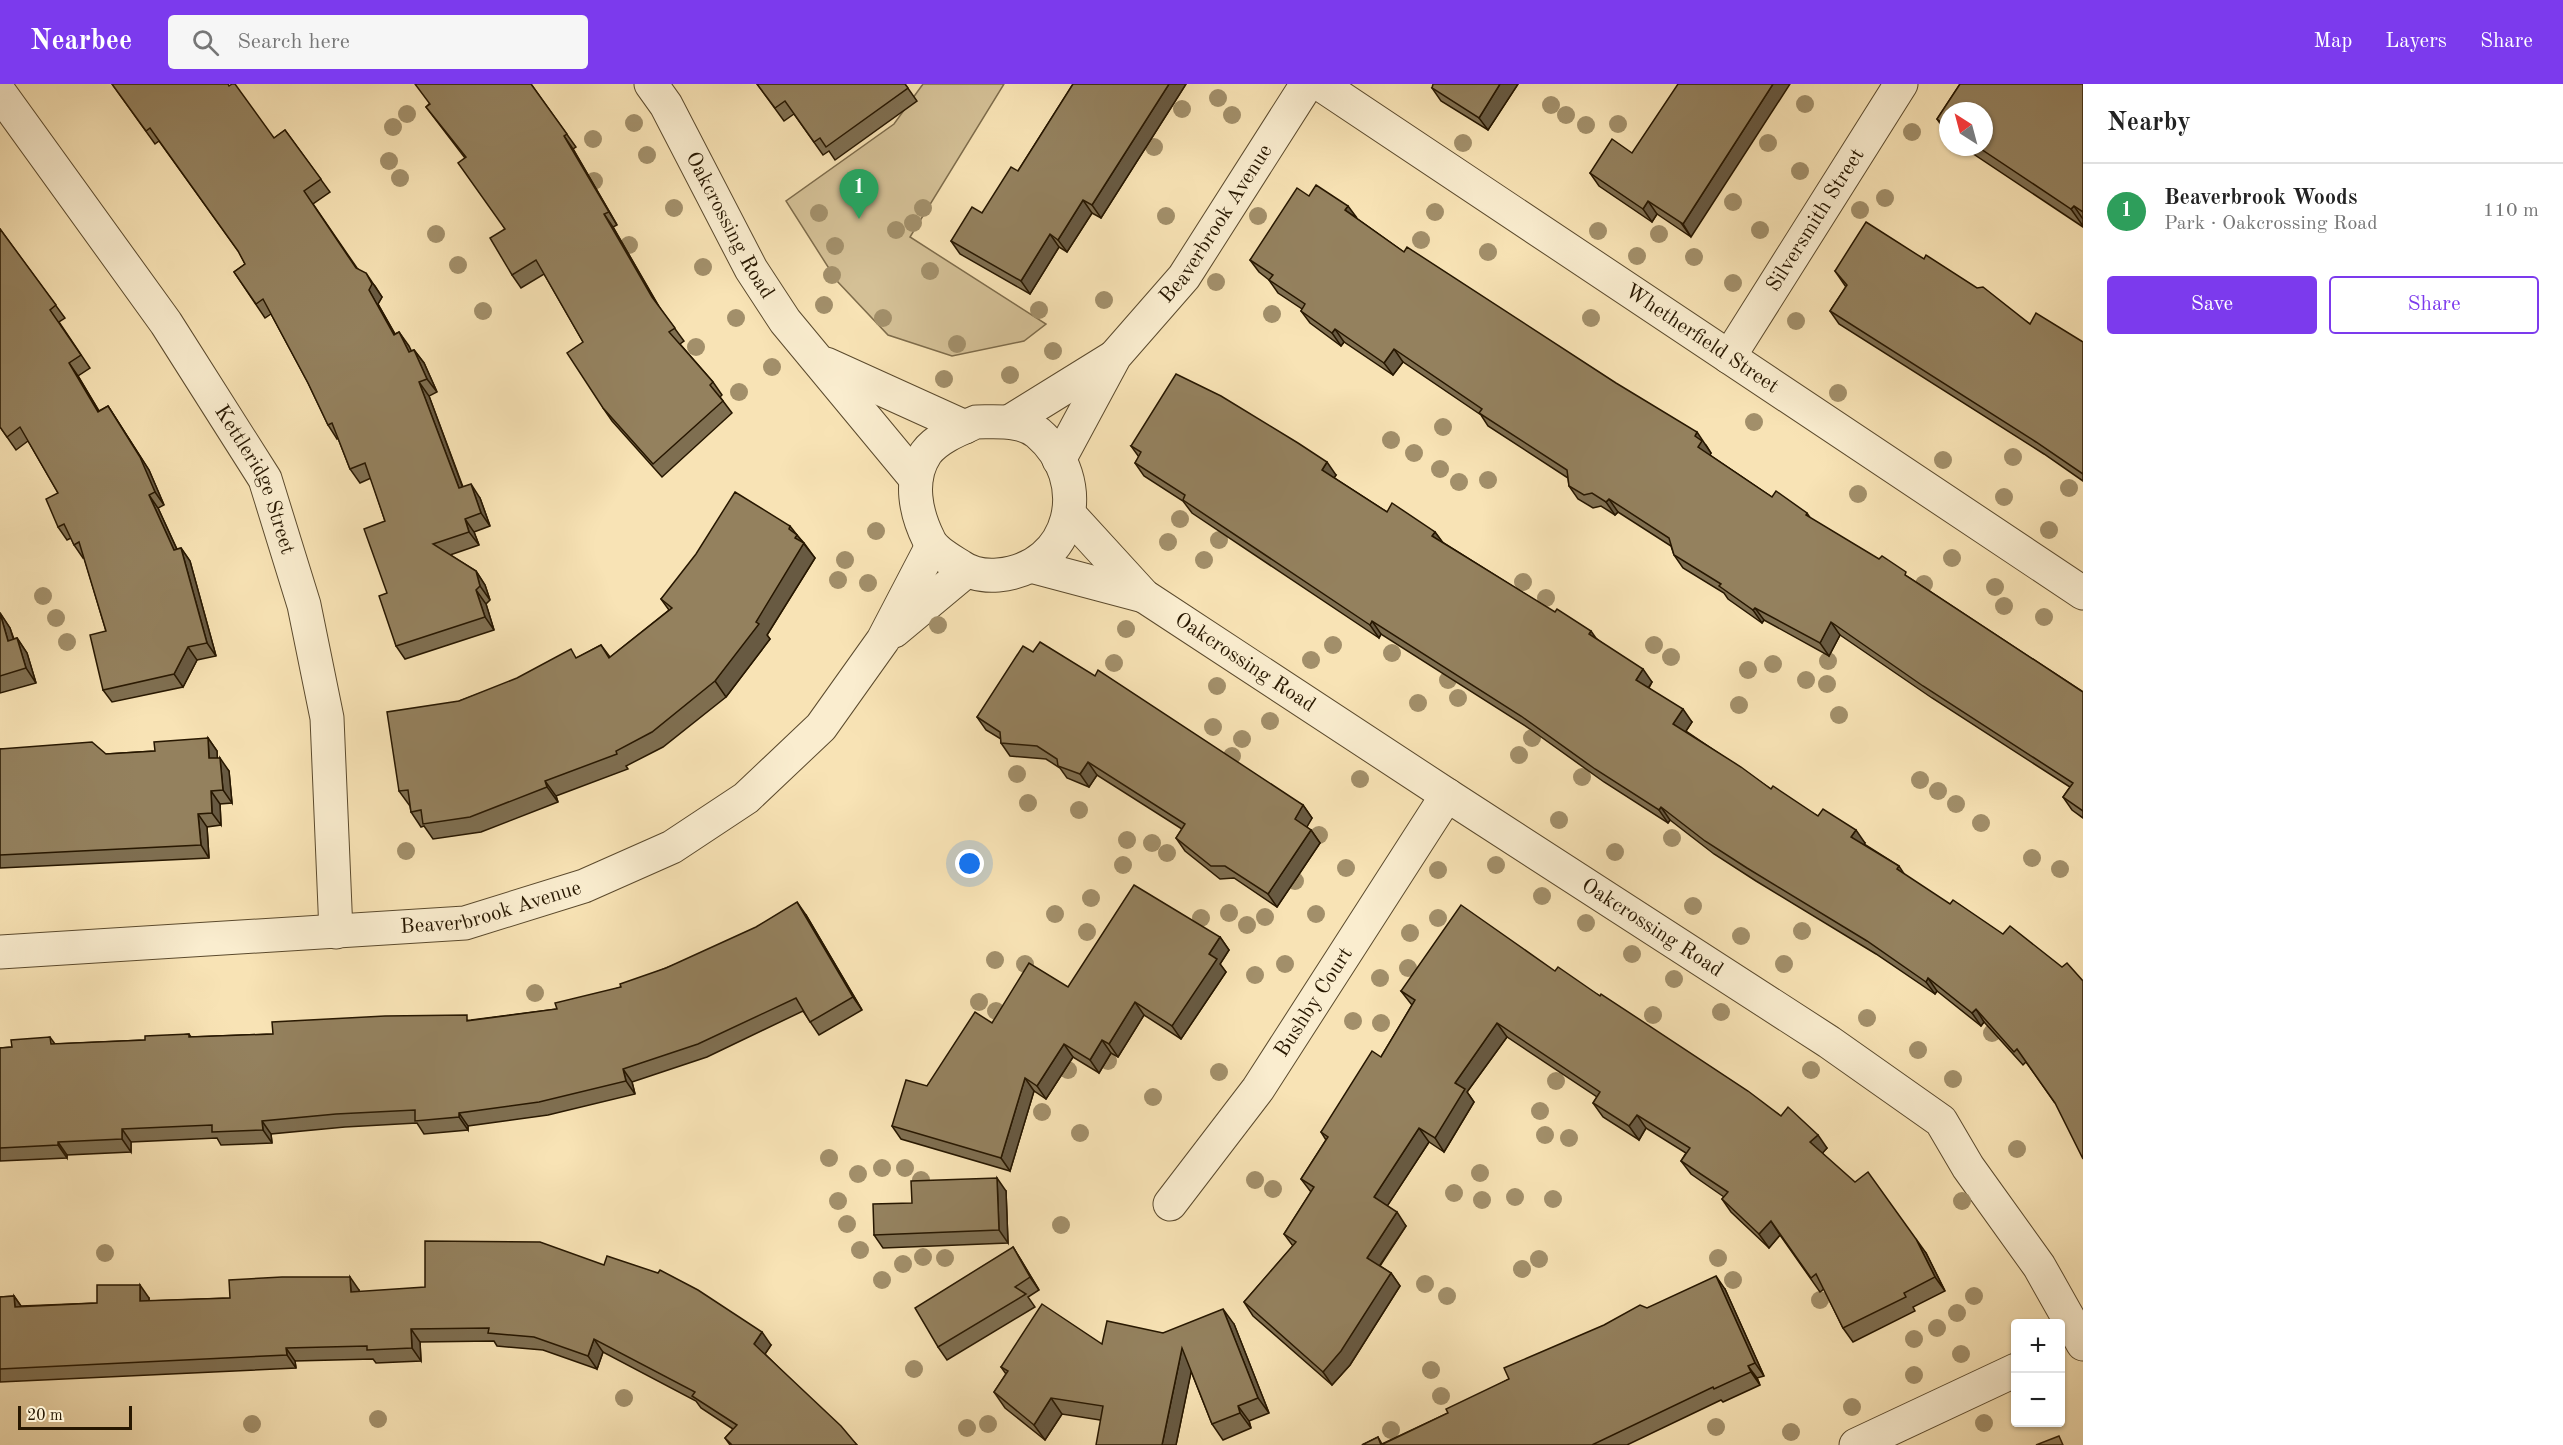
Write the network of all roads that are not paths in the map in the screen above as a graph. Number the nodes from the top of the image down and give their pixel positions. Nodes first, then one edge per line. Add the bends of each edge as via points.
1 (651, 84) edge
2 (1307, 84) edge
3 (1320, 84) edge
4 (1901, 84) edge
5 (0, 93) edge
6 (1115, 356) junction
7 (1729, 357) junction
8 (819, 361) junction
9 (1009, 422) junction
10 (965, 427) junction
11 (1059, 460) junction
12 (916, 479) junction
13 (1070, 513) junction
14 (932, 546) junction
15 (1031, 566) junction
16 (966, 571) junction
17 (2083, 592) edge
18 (1144, 596) junction
19 (883, 640) junction
20 (1447, 795) junction
21 (336, 932) junction
22 (0, 952) edge
23 (1170, 1204) dead end
24 (2077, 1343) edge
25 (2011, 1372) edge
26 (1856, 1445) edge

1 - 8 street, Oakcrossing Road via 666,105 751,269 785,321
2 - 6 street, Beaverbrook Avenue via 1184,277
3 - 7 street, Whetherfield Street
4 - 7 street, Silversmith Street
5 - 21 street, Kettleridge Street via 166,323 265,479 304,605 327,718
6 - 9 street, Beaverbrook Avenue
6 - 11 street, Beaverbrook Avenue
7 - 17 street, Whetherfield Street
8 - 10 street, Oakcrossing Road
8 - 12 street, Oakcrossing Road
9 - 10 street via 976,422
9 - 11 street via 1037,432
10 - 12 street via 946,436 926,453
11 - 13 street via 1071,491
12 - 14 street via 918,519
13 - 15 street via 1062,535 1049,553
13 - 18 street, Oakcrossing Road
14 - 16 street
14 - 19 street, Beaverbrook Avenue
15 - 16 street via 1010,574 988,576
15 - 18 street, Oakcrossing Road
16 - 19 street, Beaverbrook Avenue
18 - 20 street, Oakcrossing Road
19 - 21 street, Beaverbrook Avenue via 821,728 746,798 672,847 584,886 465,923
20 - 23 street, Bushby Court via 1258,1089
20 - 24 street, Oakcrossing Road via 1829,1041 1941,1121 1968,1167 2038,1266
21 - 22 street, Beaverbrook Avenue
25 - 26 street

